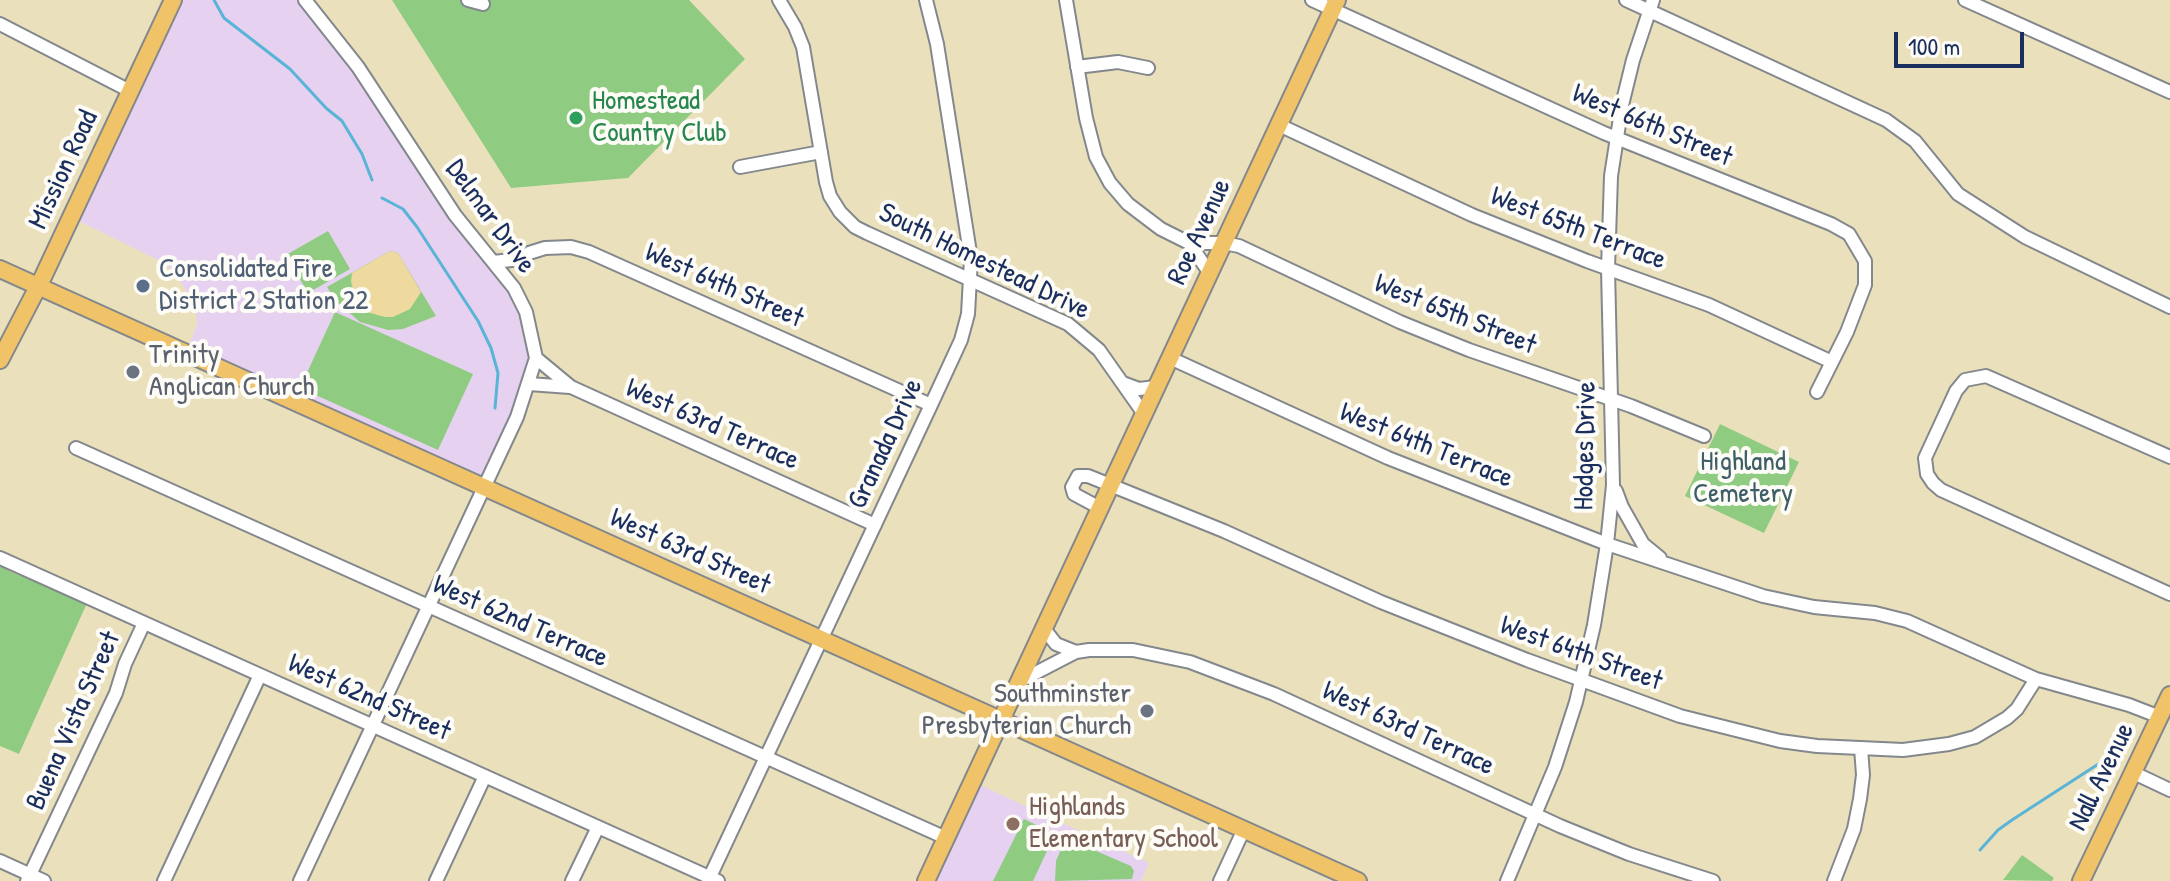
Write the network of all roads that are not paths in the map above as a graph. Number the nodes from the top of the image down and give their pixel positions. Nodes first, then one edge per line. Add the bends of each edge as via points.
1 (173, 0) edge
2 (305, 0) edge
3 (468, 0) edge
4 (779, 0) edge
5 (926, 0) edge
6 (1066, 0) edge
7 (1312, 0) edge
8 (1626, 0) edge
9 (1965, 0) edge
10 (483, 4) dead end
11 (1334, 5) edge
12 (1651, 5) edge
13 (0, 24) edge
14 (1077, 67) junction
15 (1148, 68) dead end
16 (130, 91) junction
17 (2170, 92) edge
18 (1279, 125) junction
19 (1616, 138) junction
20 (821, 152) junction
21 (740, 167) dead end
22 (1189, 243) junction
23 (1223, 243) junction
24 (521, 259) junction
25 (493, 262) junction
26 (0, 269) edge
27 (1608, 269) junction
28 (1209, 272) junction
29 (971, 280) junction
30 (38, 287) junction
31 (514, 288) junction
32 (2170, 307) edge
33 (536, 358) junction
34 (1170, 358) junction
35 (0, 360) edge
36 (1832, 362) junction
37 (1123, 383) junction
38 (529, 384) junction
39 (571, 387) junction
40 (1156, 387) junction
41 (1817, 392) dead end
42 (1612, 399) junction
43 (931, 405) junction
44 (1144, 414) junction
45 (1704, 436) dead end
46 (76, 448) dead end
47 (2170, 457) edge
48 (1111, 485) junction
49 (1613, 485) junction
50 (484, 488) junction
51 (1100, 508) junction
52 (875, 525) junction
53 (1607, 544) junction
54 (0, 558) edge
55 (1668, 565) junction
56 (2170, 594) edge
57 (428, 607) junction
58 (144, 623) junction
59 (1045, 630) junction
60 (822, 640) junction
61 (1076, 652) junction
62 (260, 675) junction
63 (2036, 679) junction
64 (1022, 680) junction
65 (1582, 680) junction
66 (2170, 695) edge
67 (2160, 717) junction
68 (1002, 719) junction
69 (373, 726) junction
70 (1861, 748) junction
71 (765, 758) junction
72 (2134, 773) junction
73 (485, 776) junction
74 (2170, 790) edge
75 (1536, 815) junction
76 (598, 827) junction
77 (1244, 829) junction
78 (946, 838) junction
79 (0, 861) edge
80 (29, 878) edge
81 (712, 880) edge
82 (44, 881) edge
83 (164, 881) edge
84 (300, 881) edge
85 (436, 881) edge
86 (572, 881) edge
87 (926, 881) edge
88 (1220, 881) edge
89 (1358, 881) edge
90 (1507, 881) edge
91 (1713, 881) edge
92 (1834, 881) edge
93 (2081, 881) edge

1 - 16 main road, Mission Road
2 - 25 street, Delmar Drive via 358,67 434,185
3 - 10 street
4 - 20 street, South Homestead Drive via 803,47
5 - 29 street, Granada Drive via 942,72
6 - 14 street, West 65th Street
7 - 11 street, West 66th Street
8 - 12 street
9 - 17 street
11 - 18 main road, Roe Avenue
11 - 19 street, West 66th Street
12 - 19 street, Hodges Drive
12 - 32 street via 1886,120 1915,141 1958,194 2025,237
13 - 16 street
14 - 15 street via 1118,62
14 - 22 street, West 65th Street via 1089,135 1110,183 1138,214
16 - 30 main road, Mission Road
18 - 23 main road, Roe Avenue
18 - 27 street, West 65th Terrace via 1472,215
19 - 27 street, Hodges Drive
19 - 36 street, West 66th Street via 1831,224 1854,240 1865,261 1865,285
20 - 21 street
20 - 29 street, South Homestead Drive via 830,196 848,221
22 - 23 street, West 65th Street
22 - 28 street, West 65th Street
23 - 28 main road, Roe Avenue
23 - 42 street, West 65th Street via 1469,350
24 - 25 street, West 64th Street
24 - 31 street
24 - 43 street, West 64th Street via 545,248 589,252
25 - 31 street, Delmar Drive
26 - 30 main road, West 63rd Street
27 - 36 street, West 65th Terrace via 1709,305
27 - 42 street, Hodges Drive
28 - 34 main road, Roe Avenue
29 - 37 street, South Homestead Drive via 1076,330 1092,342
29 - 43 street, Granada Drive via 961,340
30 - 35 main road, Mission Road
30 - 50 main road, West 63rd Street
31 - 33 street, Delmar Drive via 526,312
33 - 38 street, Delmar Drive
33 - 39 street, West 63rd Terrace
34 - 40 main road, Roe Avenue
34 - 53 street, West 64th Terrace via 1388,458
36 - 41 street
37 - 40 street via 1139,389
37 - 44 street, South Homestead Drive
38 - 39 street
38 - 50 street, Delmar Drive
39 - 52 street, West 63rd Terrace
40 - 44 main road, Roe Avenue
42 - 45 street, West 65th Street
42 - 49 street, Hodges Drive
43 - 52 street, Granada Drive
44 - 48 main road, Roe Avenue
46 - 57 street, West 62nd Terrace
47 - 56 street via 1986,376 1965,380 1956,391 1925,458 1927,474 1941,490
48 - 51 main road, Roe Avenue
48 - 51 street via 1082,475 1073,483 1076,496
48 - 65 street, West 64th Street via 1407,613
49 - 53 street, Hodges Drive
49 - 55 street, West 64th Terrace via 1643,544
50 - 57 street, Delmar Drive
50 - 60 main road, West 63rd Street
51 - 59 main road, Roe Avenue
52 - 60 street, Granada Drive
53 - 55 street, West 64th Terrace
53 - 65 street, Hodges Drive
54 - 58 street, West 62nd Street
55 - 63 street, West 64th Terrace via 1763,596 1907,621
57 - 69 street, Delmar Drive
57 - 71 street, West 62nd Terrace
58 - 62 street, West 62nd Street
58 - 80 street, Buena Vista Street
59 - 61 street via 1056,644
59 - 64 main road, Roe Avenue
60 - 68 main road, West 63rd Street
60 - 71 street, Granada Drive
61 - 64 street, West 63rd Terrace
61 - 75 street, West 63rd Terrace via 1133,650 1190,662 1274,694
62 - 69 street, West 62nd Street
62 - 83 street
63 - 67 street, West 64th Terrace
63 - 70 street, West 64th Street via 2017,709 1975,737 1917,750
64 - 68 main road, Roe Avenue
65 - 70 street, West 64th Street via 1719,727 1780,741
65 - 75 street, Hodges Drive
66 - 67 main road, Nall Avenue
67 - 72 main road, Nall Avenue
68 - 77 main road, West 63rd Street
68 - 78 main road, Roe Avenue
69 - 73 street, West 62nd Street
69 - 84 street, Delmar Drive
70 - 92 street via 1863,775 1854,829
71 - 78 street, West 62nd Terrace
71 - 81 street, Granada Drive
72 - 74 street
72 - 93 main road, Nall Avenue
73 - 76 street, West 62nd Street
73 - 85 street
75 - 90 street, Hodges Drive
75 - 91 street, West 63rd Terrace via 1629,854
76 - 81 street, West 62nd Street
76 - 86 street
77 - 88 street
77 - 89 main road, West 63rd Street
78 - 87 main road, Roe Avenue
79 - 80 street
80 - 82 street

